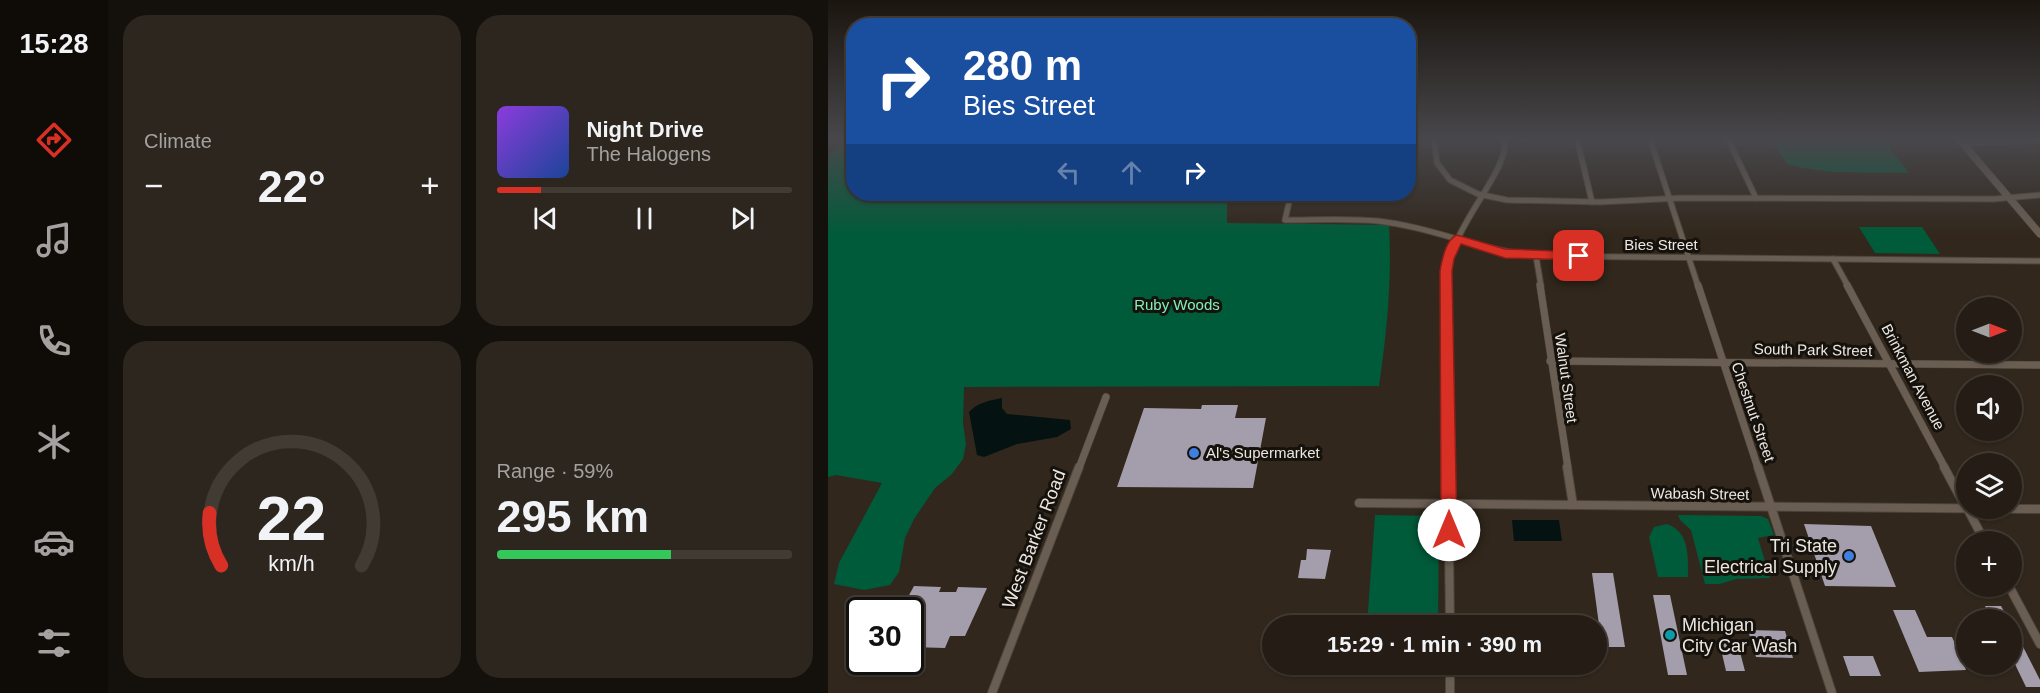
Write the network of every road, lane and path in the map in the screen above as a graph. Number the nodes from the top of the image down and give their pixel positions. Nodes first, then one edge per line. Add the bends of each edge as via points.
1 (1441, 171) edge
2 (1496, 171) edge
3 (1585, 171) edge
4 (1661, 171) edge
5 (1743, 171) edge
6 (1986, 171) edge
7 (1482, 195) junction
8 (2040, 195) edge
9 (2008, 197) junction
10 (1756, 198) junction
11 (1671, 199) junction
12 (1289, 201) edge
13 (1592, 202) junction
14 (2040, 234) edge
15 (1457, 239) junction
16 (1536, 256) junction
17 (1688, 257) junction
18 (1833, 259) junction
19 (2040, 261) edge
20 (1550, 361) junction
21 (1722, 363) junction
22 (1892, 365) junction
23 (2040, 365) edge
24 (1106, 397) dead end
25 (1956, 487) edge
26 (1359, 503) dead end
27 (1573, 505) junction
28 (1449, 506) junction
29 (1771, 508) junction
30 (1956, 508) edge
31 (2022, 509) edge
32 (2040, 509) edge
33 (2015, 597) edge
34 (1450, 615) edge
35 (2040, 644) edge
36 (1450, 675) edge
37 (992, 693) edge
38 (1450, 693) edge
39 (1832, 693) edge

1 - 7 street via 1457,184
2 - 7 street
3 - 13 street
4 - 11 street, Chestnut Street
5 - 10 street
6 - 9 street
7 - 13 street
7 - 15 street
8 - 9 street
9 - 10 street
9 - 14 street
10 - 11 street
11 - 13 street
11 - 17 street, Chestnut Street
12 - 15 street, Bies Street via 1285,220 1378,221
15 - 16 street, Bies Street via 1505,253
15 - 28 street via 1446,271
16 - 17 street, Bies Street
16 - 20 street, Walnut Street
17 - 18 street, Bies Street
17 - 21 street, Chestnut Street
18 - 19 street, Bies Street
18 - 22 street, Brinkman Avenue
20 - 21 street, South Park Street
20 - 27 street, Walnut Street
21 - 22 street, South Park Street
21 - 29 street, Chestnut Street
22 - 23 street, South Park Street
22 - 25 street, Brinkman Avenue
24 - 37 street, West Barker Road
26 - 28 street, Wabash Street
27 - 28 street, Wabash Street
27 - 29 street, Wabash Street
28 - 34 street
29 - 30 street, Wabash Street
29 - 39 street, Chestnut Street
31 - 32 street, Wabash Street
33 - 35 street
36 - 38 street

